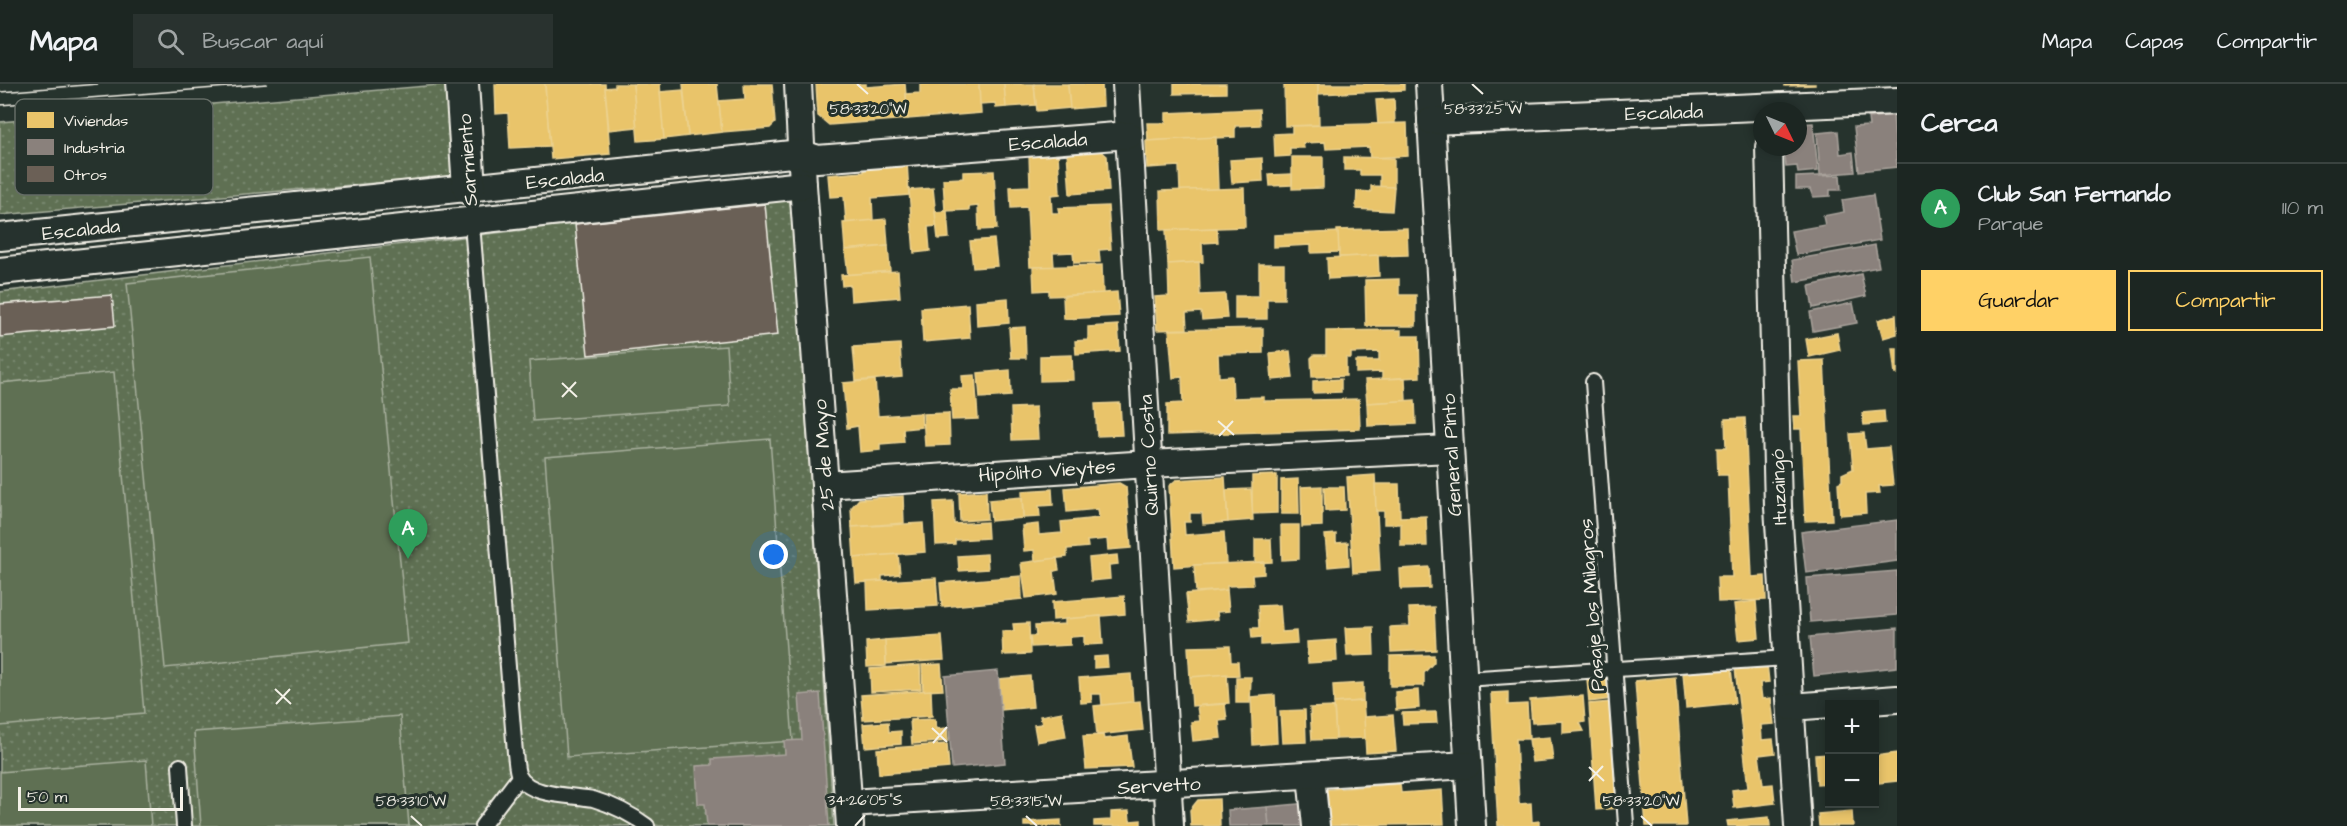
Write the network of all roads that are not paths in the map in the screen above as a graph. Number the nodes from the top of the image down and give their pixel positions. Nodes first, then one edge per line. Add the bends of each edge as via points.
1 (462, 84) edge
2 (798, 84) edge
3 (1126, 84) edge
4 (1429, 84) edge
5 (1768, 101) edge
6 (1897, 101) edge
7 (1431, 121) junction
8 (1129, 135) junction
9 (801, 153) junction
10 (1769, 156) edge
11 (803, 185) junction
12 (469, 188) junction
13 (472, 228) junction
14 (0, 237) edge
15 (0, 271) edge
16 (1593, 382) dead end
17 (1450, 449) junction
18 (1149, 464) junction
19 (825, 485) junction
20 (1788, 658) junction
21 (1616, 669) junction
22 (1464, 679) junction
23 (1897, 699) edge
24 (1791, 707) junction
25 (1468, 765) junction
26 (180, 766) dead end
27 (1311, 775) junction
28 (519, 777) junction
29 (1167, 785) junction
30 (850, 814) edge
31 (1626, 824) dead end
32 (184, 826) edge
33 (482, 826) edge
34 (647, 826) edge
35 (1170, 826) edge
36 (1316, 826) edge
37 (1472, 826) edge
38 (1798, 826) edge

1 - 12 street, Sarmiento
2 - 9 street, 25 de Mayo
3 - 8 street, Quirno Costa
4 - 7 street, General Pinto
5 - 6 street, Escalada
5 - 7 street, Escalada
7 - 17 street, General Pinto
8 - 9 street, Escalada via 817,159
8 - 18 street, Quirno Costa
9 - 11 street, 25 de Mayo
9 - 12 street, Escalada
10 - 20 street, Ituzaingó via 1778,507
11 - 13 street, Escalada
11 - 19 street, 25 de Mayo
12 - 13 street, Sarmiento
12 - 14 street, Escalada
13 - 15 street, Escalada
13 - 28 lane
16 - 21 lane, Pasaje los Milagros
17 - 18 street, Hipólito Vieytes
17 - 22 street, General Pinto
18 - 19 street, Hipólito Vieytes
18 - 29 street, Quirno Costa
19 - 30 street, 25 de Mayo
20 - 21 lane
20 - 24 street, Ituzaingó
21 - 22 lane
21 - 31 lane, Pasaje los Milagros
22 - 25 street, General Pinto
23 - 24 street
24 - 38 street, Ituzaingó
25 - 27 street, Servetto
25 - 37 street, General Pinto
26 - 32 lane
27 - 29 street, Servetto
27 - 36 street
28 - 33 lane
28 - 34 lane via 528,786 548,793 593,799 628,812
29 - 30 street, Servetto
29 - 35 street, Quirno Costa

